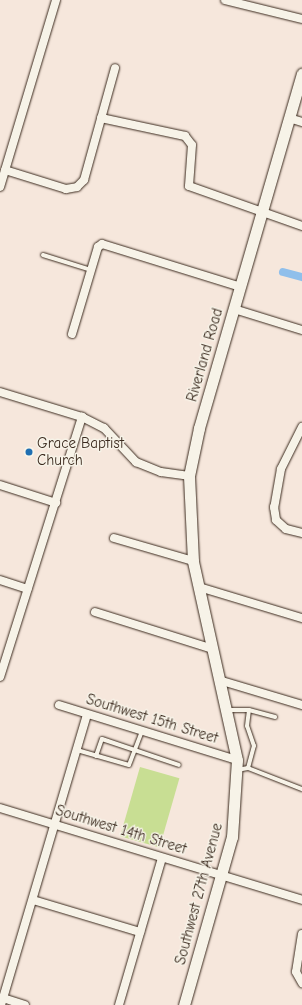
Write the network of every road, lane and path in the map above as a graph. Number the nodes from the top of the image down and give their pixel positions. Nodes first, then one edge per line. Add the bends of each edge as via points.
1 (56, 0) edge
2 (225, 0) edge
3 (245, 2) edge
4 (302, 19) edge
5 (115, 68) dead end
6 (302, 74) edge
7 (101, 118) junction
8 (289, 118) junction
9 (302, 122) edge
10 (5, 170) junction
11 (0, 187) edge
12 (264, 215) junction
13 (302, 226) edge
14 (43, 255) dead end
15 (91, 270) junction
16 (241, 287) junction
17 (234, 309) junction
18 (302, 330) edge
19 (72, 334) dead end
20 (0, 392) edge
21 (82, 417) junction
22 (302, 427) edge
23 (189, 476) junction
24 (0, 485) edge
25 (56, 503) junction
26 (302, 534) edge
27 (114, 538) dead end
28 (193, 561) junction
29 (0, 580) edge
30 (199, 587) junction
31 (28, 589) junction
32 (95, 612) dead end
33 (302, 618) edge
34 (213, 649) junction
35 (0, 677) edge
36 (222, 681) junction
37 (59, 705) dead end
38 (302, 705) edge
39 (228, 710) junction
40 (249, 710) junction
41 (87, 714) junction
42 (275, 717) dead end
43 (142, 731) junction
44 (77, 750) junction
45 (135, 750) junction
46 (96, 756) junction
47 (179, 765) dead end
48 (237, 765) junction
49 (248, 768) junction
50 (302, 789) edge
51 (0, 808) edge
52 (56, 825) junction
53 (162, 858) junction
54 (222, 877) junction
55 (33, 900) junction
56 (302, 900) edge
57 (140, 932) junction
58 (302, 934) edge
59 (302, 982) edge
60 (2, 1002) edge
61 (26, 1005) edge
62 (119, 1005) edge
63 (184, 1005) edge

1 - 10 street
2 - 3 street
3 - 4 street
5 - 7 street
6 - 8 street, Riverland Road
7 - 10 street via 84,180 77,187 66,189
7 - 12 street via 185,136 192,145 187,177 190,186
8 - 9 street
8 - 12 street, Riverland Road
10 - 11 street
12 - 13 street
12 - 16 street, Riverland Road
14 - 15 lane
15 - 16 street via 102,244
15 - 19 street
16 - 17 street, Riverland Road
17 - 18 street
17 - 23 street, Riverland Road
20 - 21 street
21 - 23 street via 104,428 136,462 161,472
21 - 25 street
22 - 26 street via 281,469 274,506 276,520 286,529
23 - 28 street, Riverland Road
24 - 25 street
25 - 31 street
27 - 28 street
28 - 30 street, Riverland Road
29 - 31 street
30 - 33 street
30 - 34 street, Riverland Road
31 - 35 street
32 - 34 street
34 - 36 street, Southwest 27th Avenue
36 - 38 street
36 - 39 street, Southwest 27th Avenue
37 - 41 street, Southwest 15th Street
39 - 40 lane
39 - 48 street, Southwest 27th Avenue
40 - 42 lane
40 - 49 lane via 247,726 254,746
41 - 43 street, Southwest 15th Street
41 - 44 street
43 - 45 lane
43 - 48 street, Southwest 15th Street
44 - 46 lane
44 - 52 street
45 - 46 lane via 129,765
45 - 46 lane via 102,739
45 - 47 lane
48 - 49 lane
48 - 54 street, Southwest 27th Avenue via 232,837
49 - 50 lane
51 - 52 street, Southwest 14th Street
52 - 53 street, Southwest 14th Street
52 - 55 street
53 - 54 street, Southwest 14th Street
53 - 57 street
54 - 56 street, Southwest 14th Street
54 - 63 street, Southwest 27th Avenue
55 - 57 street
55 - 60 street
57 - 62 street
58 - 59 street via 296,972
60 - 61 street

